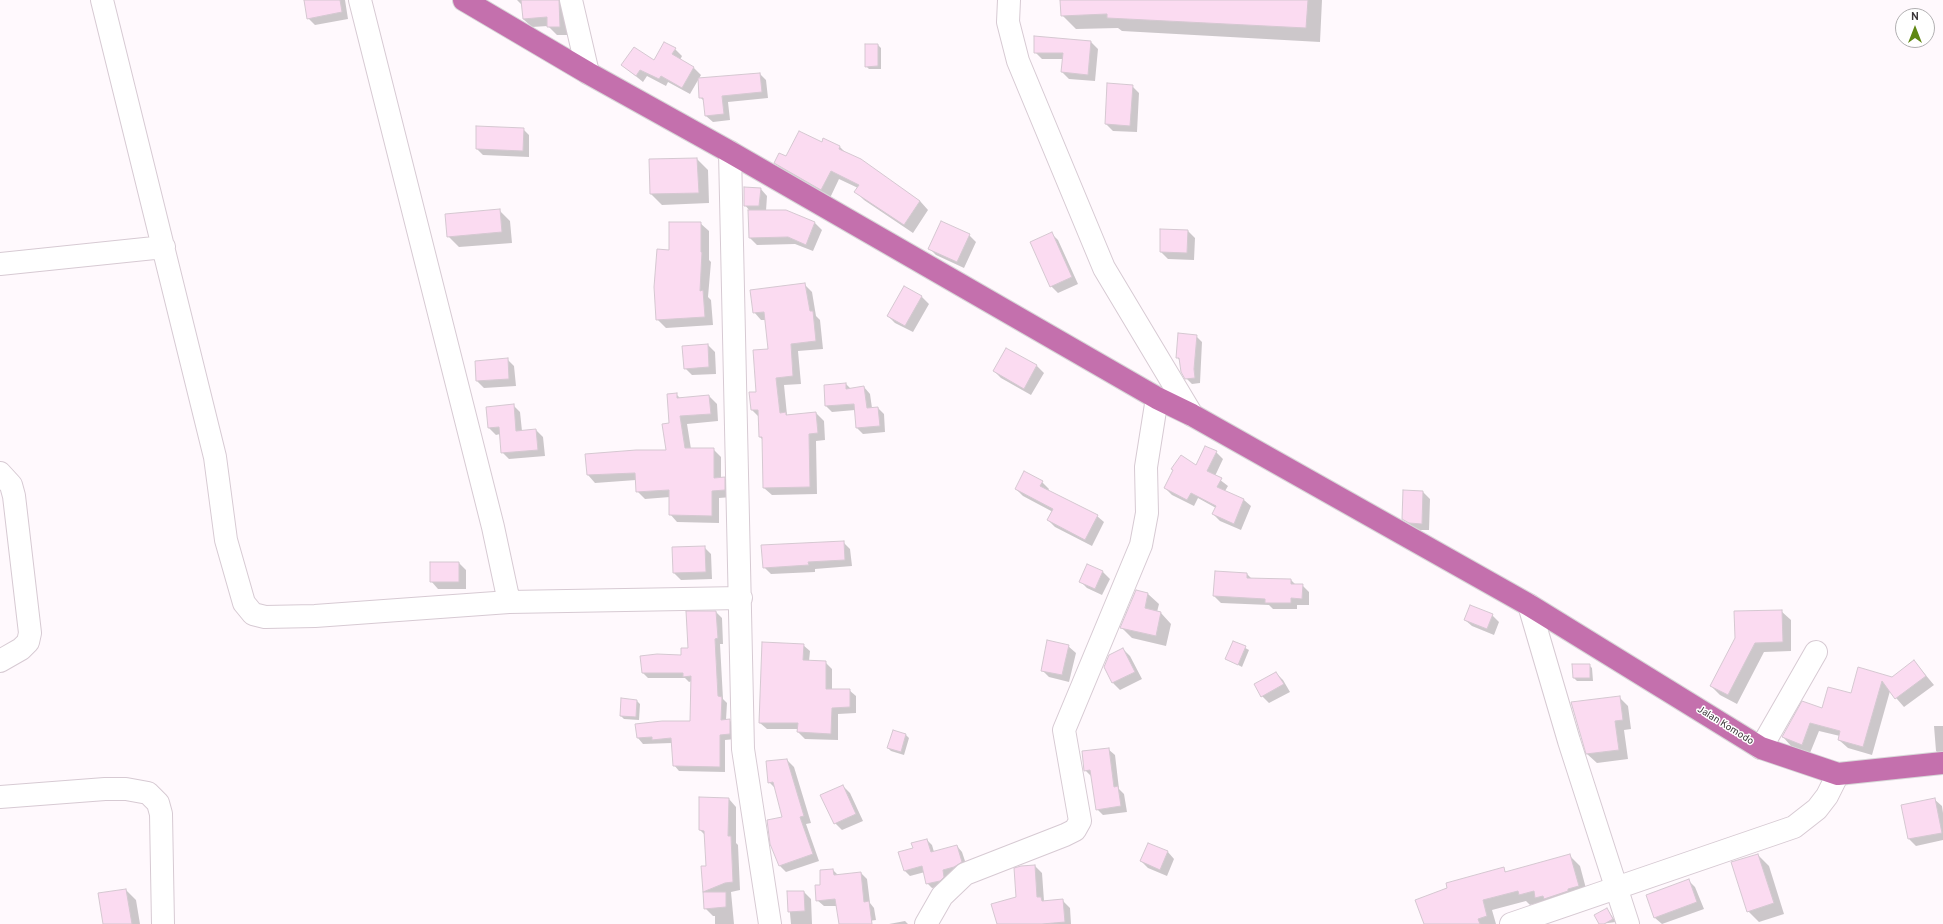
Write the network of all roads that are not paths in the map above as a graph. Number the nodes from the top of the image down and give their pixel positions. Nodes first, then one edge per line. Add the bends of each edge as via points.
1 (102, 0) edge
2 (360, 0) edge
3 (464, 0) edge
4 (571, 0) edge
5 (1009, 0) edge
6 (588, 73) junction
7 (730, 152) junction
8 (164, 247) junction
9 (0, 264) edge
10 (1157, 398) junction
11 (1192, 415) junction
12 (0, 472) edge
13 (741, 598) junction
14 (509, 602) junction
15 (1529, 606) junction
16 (1816, 652) dead end
17 (0, 661) edge
18 (1761, 748) junction
19 (1943, 763) edge
20 (1838, 774) junction
21 (0, 798) edge
22 (1615, 888) junction
23 (164, 924) edge
24 (770, 924) edge
25 (926, 924) edge
26 (1511, 924) edge
27 (1628, 924) edge

1 - 8 street
2 - 14 street via 493,527
3 - 6 highway, Jalan Komodo
4 - 6 street
5 - 11 street via 1008,22 1018,61 1104,268
6 - 7 highway, Jalan Komodo
7 - 10 highway, Jalan Komodo
7 - 13 street
8 - 9 street
8 - 14 street via 215,457 226,540 244,603 253,614 265,617 315,616
10 - 11 highway, Jalan Komodo
10 - 25 street via 1146,467 1147,513 1140,545 1064,730 1080,821 1075,830 1065,835 965,874 942,896
11 - 15 highway, Jalan Komodo
12 - 17 street via 11,485 14,496 30,633 28,642 21,649
13 - 14 street
13 - 24 street via 743,749
15 - 18 highway, Jalan Komodo
15 - 22 street via 1568,741
16 - 18 street
18 - 20 highway, Jalan Komodo
19 - 20 highway, Jalan Komodo
20 - 22 street via 1817,809 1794,826
21 - 23 street via 105,789 148,793 158,804 161,814
22 - 26 street
22 - 27 street

